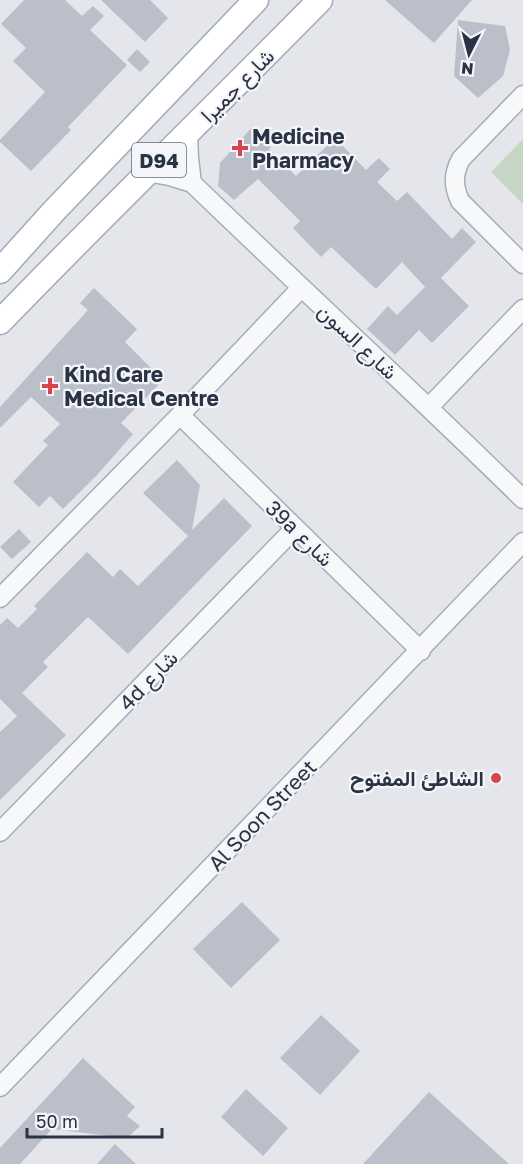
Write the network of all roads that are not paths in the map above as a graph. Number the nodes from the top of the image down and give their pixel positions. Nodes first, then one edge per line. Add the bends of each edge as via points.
1 (256, 0) edge
2 (320, 0) edge
3 (523, 95) edge
4 (189, 134) junction
5 (146, 172) junction
6 (192, 183) junction
7 (523, 264) edge
8 (0, 271) edge
9 (301, 288) junction
10 (523, 309) edge
11 (0, 322) edge
12 (429, 407) junction
13 (180, 415) junction
14 (523, 499) edge
15 (295, 528) junction
16 (523, 542) edge
17 (0, 598) edge
18 (421, 651) junction
19 (0, 832) edge
20 (0, 1087) edge

1 - 8 main road, شارع جميرا / D94
2 - 4 main road, شارع جميرا / D94
3 - 7 street via 461,159 454,180 460,201
4 - 5 main road, شارع جميرا / D94
4 - 6 street
5 - 6 street, شارع السون
5 - 11 main road, شارع جميرا / D94
6 - 9 street, شارع السون
9 - 12 street, شارع السون
9 - 13 street
10 - 12 street
12 - 14 street, شارع السون
13 - 15 street, 39a شارع
13 - 17 street
15 - 18 street, 39a شارع
15 - 19 street, 4d شارع
16 - 18 street, Al Soon Street
18 - 20 street, Al Soon Street

